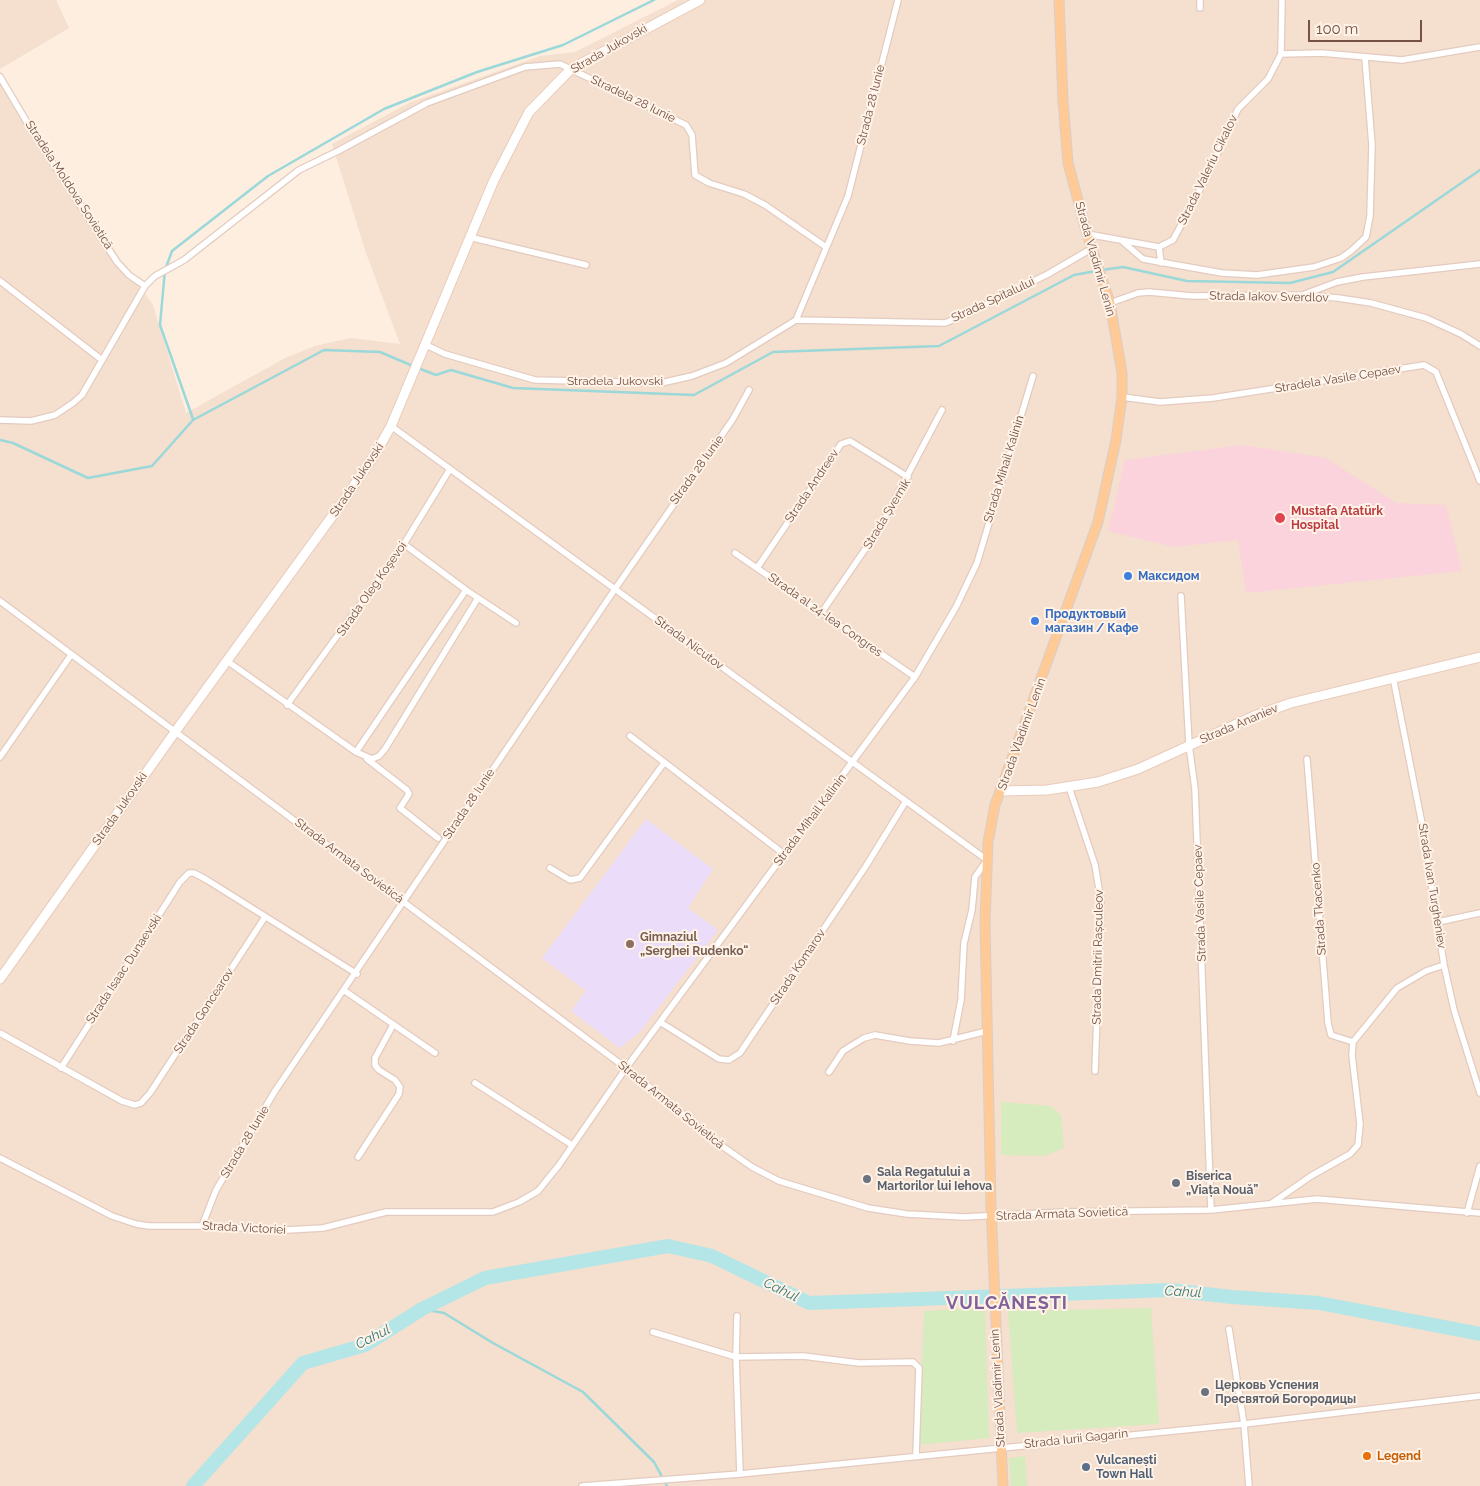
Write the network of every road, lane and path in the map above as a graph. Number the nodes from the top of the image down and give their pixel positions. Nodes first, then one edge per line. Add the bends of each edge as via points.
1 (700, 0) edge
2 (898, 0) edge
3 (1059, 0) edge
4 (1200, 0) edge
5 (1282, 0) edge
6 (1200, 8) dead end
7 (1480, 47) edge
8 (1281, 54) junction
9 (1365, 58) junction
10 (571, 69) junction
11 (0, 77) edge
12 (1087, 234) junction
13 (469, 237) junction
14 (1122, 241) junction
15 (826, 247) junction
16 (1159, 247) junction
17 (1093, 251) junction
18 (1161, 263) junction
19 (1480, 264) edge
20 (586, 265) dead end
21 (0, 281) edge
22 (146, 286) junction
23 (1303, 295) junction
24 (1108, 300) junction
25 (796, 320) junction
26 (424, 344) junction
27 (1480, 346) edge
28 (102, 360) junction
29 (1033, 376) dead end
30 (749, 390) dead end
31 (1122, 397) junction
32 (942, 410) dead end
33 (0, 420) edge
34 (391, 426) junction
35 (450, 469) junction
36 (908, 478) junction
37 (1480, 481) edge
38 (404, 544) junction
39 (735, 553) dead end
40 (757, 568) junction
41 (615, 588) junction
42 (466, 590) junction
43 (1181, 596) dead end
44 (478, 598) junction
45 (0, 602) edge
46 (822, 612) junction
47 (516, 623) dead end
48 (71, 655) junction
49 (1480, 657) edge
50 (227, 661) junction
51 (915, 677) junction
52 (1394, 677) junction
53 (288, 705) junction
54 (175, 732) junction
55 (630, 736) dead end
56 (1190, 745) junction
57 (356, 752) junction
58 (0, 757) edge
59 (365, 758) junction
60 (1307, 759) dead end
61 (664, 763) junction
62 (852, 763) junction
63 (1069, 788) junction
64 (1001, 791) junction
65 (906, 801) junction
66 (438, 838) dead end
67 (784, 854) junction
68 (987, 860) junction
69 (550, 868) dead end
70 (404, 902) junction
71 (1480, 913) edge
72 (265, 917) junction
73 (1438, 922) junction
74 (1444, 965) junction
75 (357, 974) junction
76 (0, 978) edge
77 (344, 991) junction
78 (660, 1022) junction
79 (393, 1025) junction
80 (987, 1031) junction
81 (0, 1033) edge
82 (952, 1041) junction
83 (1353, 1042) junction
84 (435, 1053) dead end
85 (61, 1068) junction
86 (626, 1068) junction
87 (1095, 1071) dead end
88 (829, 1072) dead end
89 (475, 1083) dead end
90 (1480, 1093) edge
91 (572, 1145) junction
92 (358, 1157) dead end
93 (0, 1158) edge
94 (1480, 1166) edge
95 (1271, 1204) junction
96 (502, 1209) joint
97 (1211, 1210) junction
98 (1468, 1213) junction
99 (1480, 1213) edge
100 (991, 1216) junction
101 (202, 1226) junction
102 (737, 1316) dead end
103 (1229, 1329) dead end
104 (653, 1332) dead end
105 (736, 1357) junction
106 (1480, 1396) edge
107 (1244, 1424) junction
108 (1001, 1446) junction
109 (916, 1456) junction
110 (740, 1474) junction
111 (582, 1486) edge
112 (1003, 1486) edge
113 (1250, 1486) edge

1 - 10 main road, Strada Jukovski
2 - 15 street, Strada 28 Iunie via 848,196
3 - 12 main road, Strada Vladimir Lenin via 1068,163
4 - 6 street
5 - 8 street, Strada Valeriu Cikalov
7 - 9 street via 1402,60
8 - 9 street via 1321,53
8 - 16 street, Strada Valeriu Cikalov via 1268,79 1238,110 1173,240
9 - 18 street via 1372,145 1371,207 1369,229 1361,243 1341,258 1281,274 1222,273
10 - 13 main road, Strada Jukovski via 540,99 519,128
10 - 15 street, Stradela 28 Iunie via 686,125 692,135 695,175 765,205
10 - 22 street, Stradela 28 Iunie via 554,64 525,67 427,103 299,170 184,260 155,276
11 - 22 street, Stradela Moldova Sovietică via 118,262
12 - 14 street
12 - 17 main road, Strada Vladimir Lenin
13 - 20 street
13 - 26 main road, Strada Jukovski
14 - 16 street
14 - 18 street via 1143,259
15 - 25 street, Strada 28 Iunie
16 - 18 street
17 - 24 main road, Strada Vladimir Lenin
17 - 25 street, Strada Spitalului via 945,322
19 - 23 street via 1363,277 1337,282
21 - 28 street
22 - 28 street
23 - 24 street, Strada Iakov Sverdlov via 1244,297 1149,292
23 - 27 street, Strada Iakov Sverdlov via 1397,308 1442,324
24 - 31 main road, Strada Vladimir Lenin via 1120,357
25 - 26 street, Stradela Jukovski via 726,364 661,383 536,380 445,354
26 - 34 main road, Strada Jukovski
28 - 33 street via 82,394 55,416 31,421
29 - 51 street, Strada Mihail Kalinin via 974,569
30 - 41 street, Strada 28 Iunie via 733,419
31 - 37 street, Stradela Vasile Cepaev via 1160,402 1213,398 1424,366 1431,368 1439,378
31 - 64 main road, Strada Vladimir Lenin via 1098,522
32 - 36 street, Strada Șvernik
34 - 35 street, Strada Nicutov
34 - 50 main road, Strada Jukovski via 344,500
35 - 38 street, Strada Oleg Koşevoi
35 - 41 street, Strada Nicutov
36 - 40 street, Strada Andreev via 850,441 840,444
36 - 46 street, Strada Șvernik via 879,529
38 - 42 street
38 - 53 street, Strada Oleg Koşevoi
39 - 40 street, Strada al 24-lea Congres
40 - 46 street, Strada al 24-lea Congres
41 - 62 street, Strada Nicutov
41 - 70 street, Strada 28 Iunie
42 - 44 street
42 - 57 street
43 - 56 street, Strada Vasile Cepaev
44 - 47 street
44 - 59 street via 379,756
45 - 48 street, Strada Armata Sovietică
46 - 51 street, Strada al 24-lea Congres
48 - 54 street, Strada Armata Sovietică
48 - 58 street
49 - 52 main road, Strada Ananiev
50 - 53 street
50 - 54 main road, Strada Jukovski
51 - 62 street, Strada Mihail Kalinin
52 - 56 main road, Strada Ananiev via 1271,710
52 - 73 street, Strada Ivan Turgheniev
53 - 57 street
54 - 70 street, Strada Armata Sovietică
54 - 76 main road, Strada Jukovski
55 - 61 street
56 - 63 main road, Strada Ananiev via 1117,777
56 - 97 street, Strada Vasile Cepaev via 1196,798
57 - 59 street
59 - 66 street via 407,790 409,794 400,808
60 - 83 street, Strada Tkacenko via 1328,1023 1331,1035
61 - 67 street
61 - 69 street via 580,878 570,880
62 - 65 street, Strada Nicutov
62 - 67 street, Strada Mihail Kalinin
63 - 64 main road, Strada Ananiev
63 - 87 street, Strada Dmitrii Rașculeov via 1095,865 1101,900
64 - 68 main road, Strada Vladimir Lenin via 990,825
65 - 68 street, Strada Nicutov
65 - 78 street, Strada Komarov via 740,1053 729,1060 719,1060
67 - 78 street, Strada Mihail Kalinin
68 - 80 main road, Strada Vladimir Lenin
68 - 82 street via 975,878 964,943 961,1000
70 - 75 street, Strada 28 Iunie
70 - 86 street, Strada Armata Sovietică
71 - 73 street
72 - 75 street
72 - 85 street, Strada Goncearov via 150,1094 140,1103 135,1105 122,1101
72 - 85 street, Strada Isaac Dunaevski via 198,875 189,874 180,882
73 - 74 street, Strada Ivan Turgheniev
74 - 83 street via 1426,971 1397,988
74 - 90 street, Strada Ivan Turgheniev via 1454,1010
75 - 77 street, Strada 28 Iunie
77 - 79 street
77 - 101 street, Strada 28 Iunie via 276,1091 216,1190
78 - 86 street, Strada Mihail Kalinin
79 - 84 street
79 - 92 street via 375,1058 375,1064 395,1080 400,1087 399,1094
80 - 82 street
80 - 100 main road, Strada Vladimir Lenin
81 - 85 street
82 - 88 street via 925,1042 875,1035 842,1052
83 - 95 street via 1360,1124 1358,1145 1350,1154
86 - 91 street, Strada Mihail Kalinin
86 - 100 street, Strada Armata Sovietică via 722,1146 779,1181 889,1212
89 - 91 street
91 - 96 street, Strada Mihail Kalinin via 538,1191
93 - 101 street, Strada Victoriei via 124,1221 149,1226
94 - 98 street
95 - 97 street, Strada Armata Sovietică
95 - 98 street, Strada Armata Sovietică via 1318,1199
96 - 101 street, Strada Victoriei via 477,1213 386,1212 346,1224 310,1229
97 - 100 street, Strada Armata Sovietică
98 - 99 street, Strada Armata Sovietică
100 - 108 main road, Strada Vladimir Lenin
102 - 105 street
103 - 107 street
104 - 105 street
105 - 109 street via 803,1356 859,1363 913,1362 919,1368
105 - 110 street
106 - 107 street, Strada Iurii Gagarin
107 - 108 street, Strada Iurii Gagarin
107 - 113 street
108 - 109 street, Strada Iurii Gagarin
108 - 112 main road, Strada Vladimir Lenin
109 - 110 street, Strada Iurii Gagarin
110 - 111 street, Strada Iurii Gagarin

